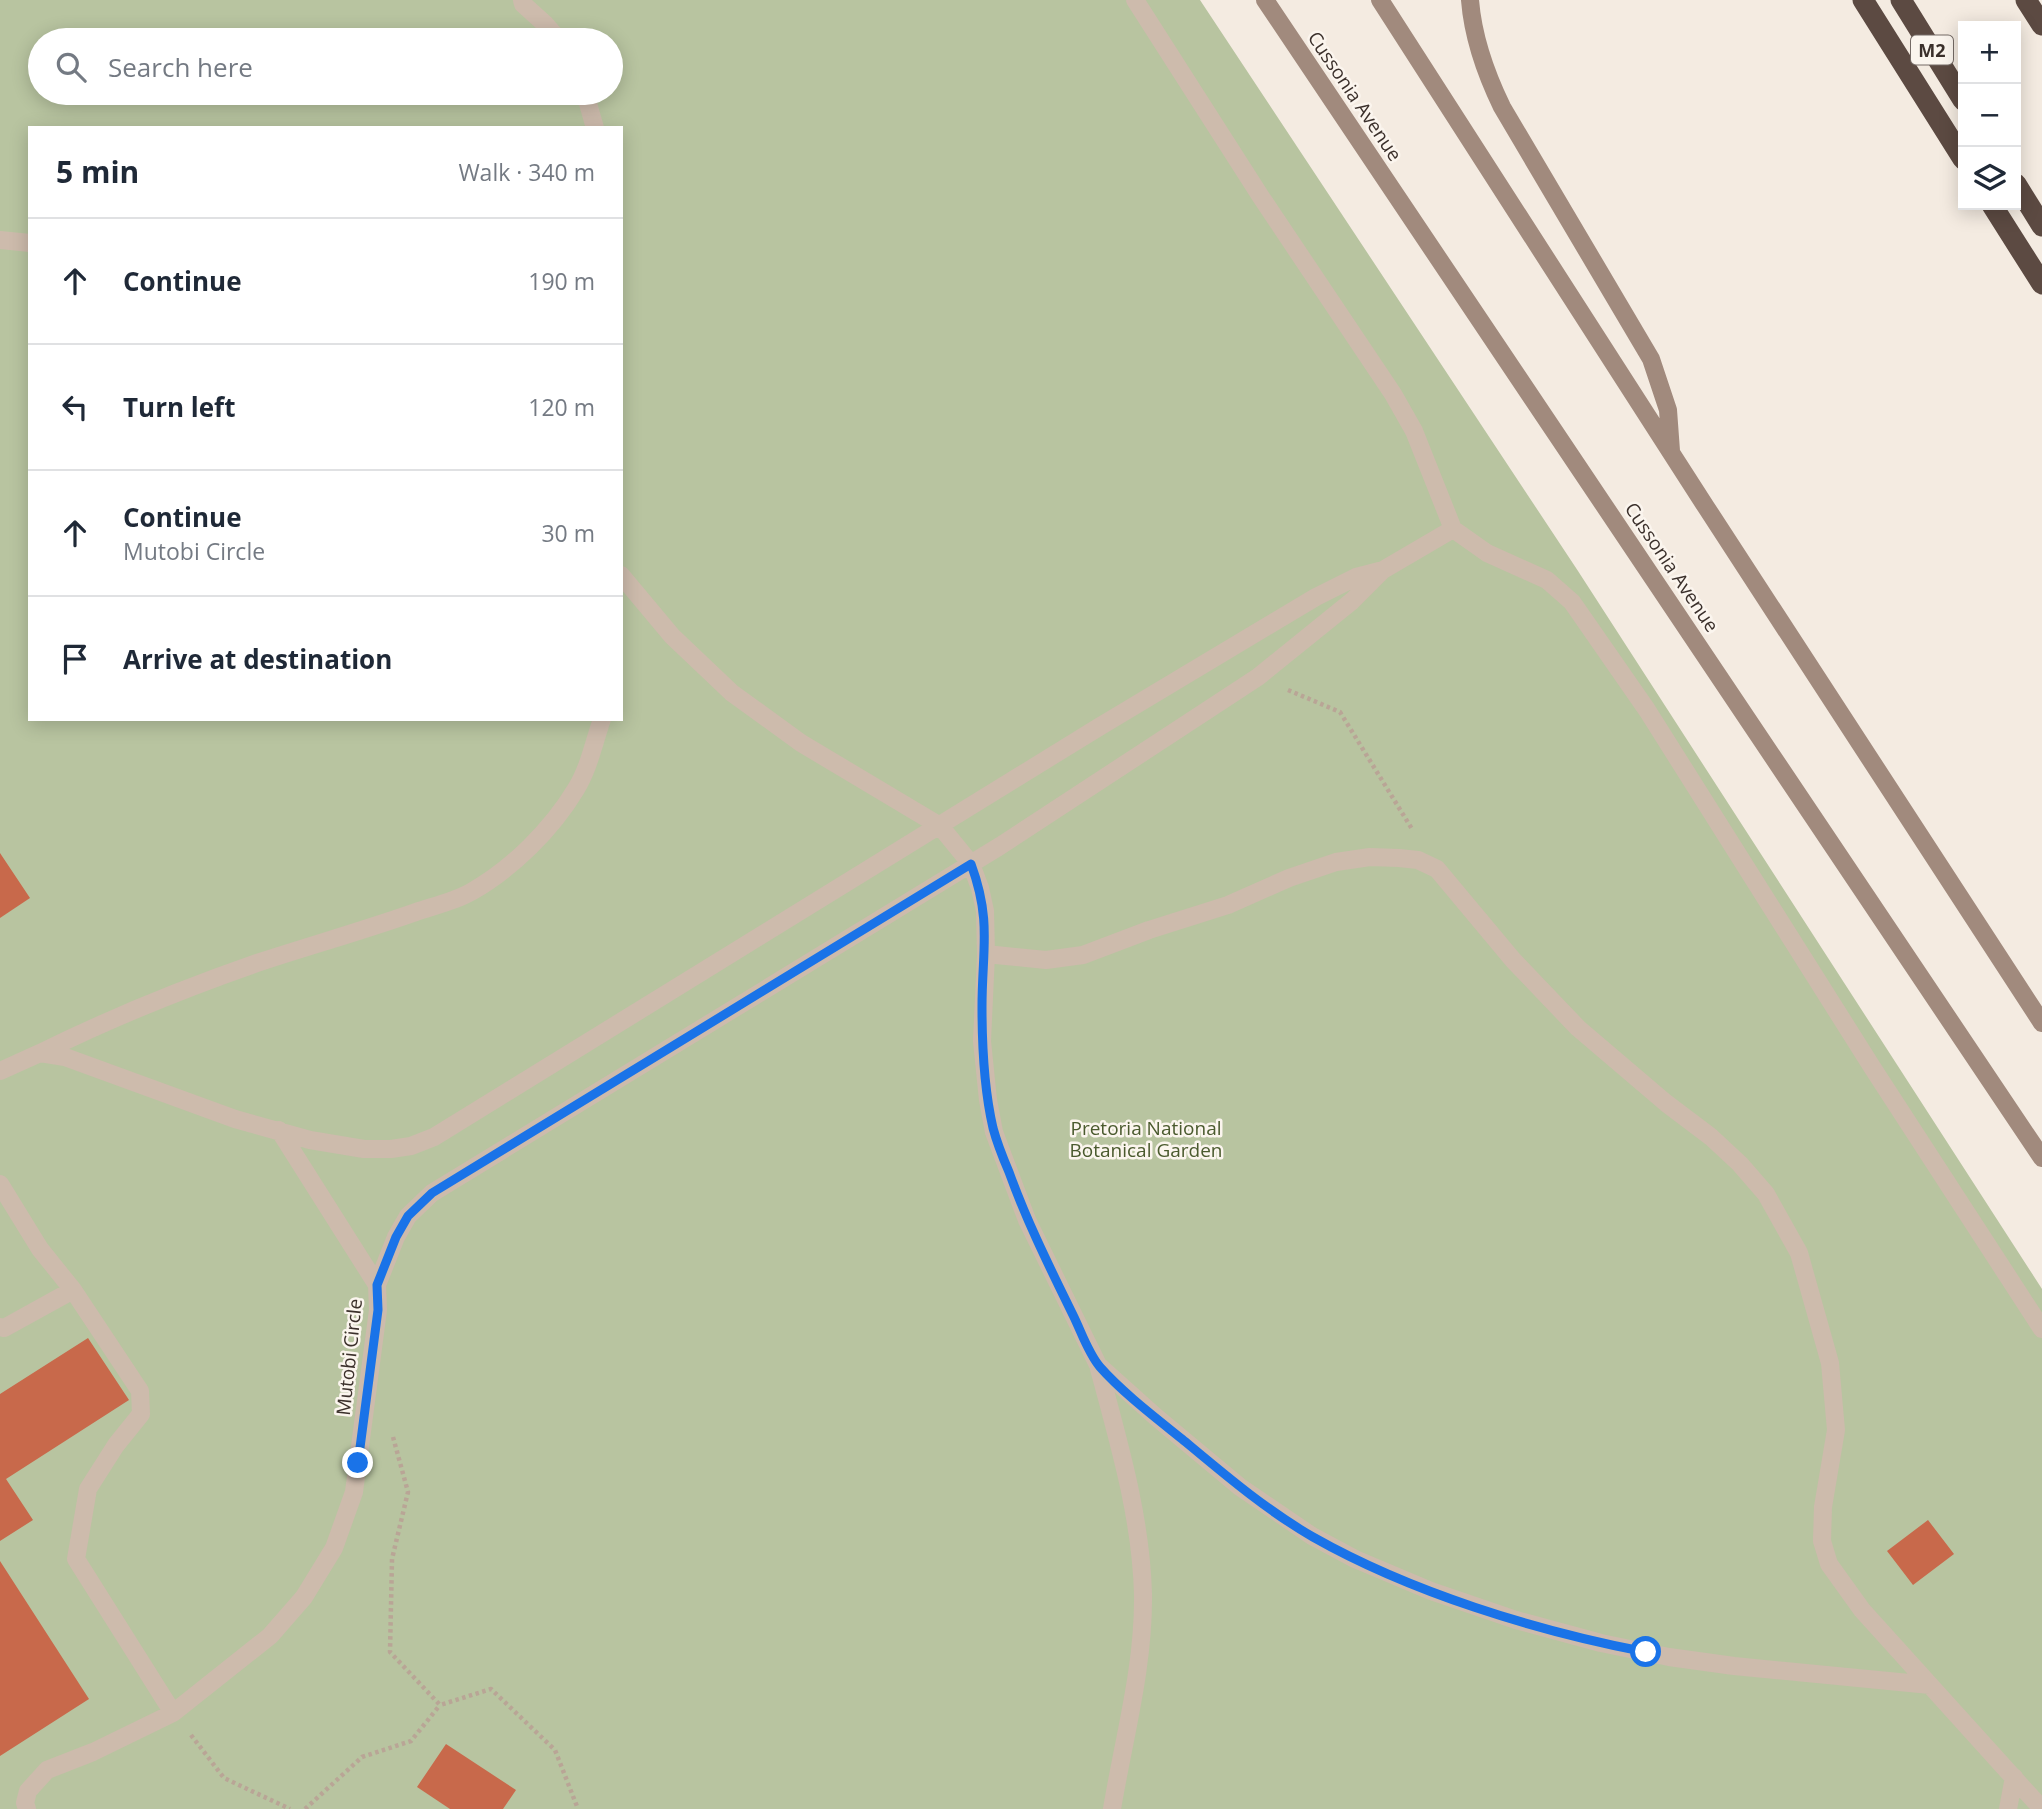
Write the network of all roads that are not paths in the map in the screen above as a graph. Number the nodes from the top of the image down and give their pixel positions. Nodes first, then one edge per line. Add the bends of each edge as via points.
1 (522, 0) edge
2 (1135, 0) edge
3 (1265, 0) edge
4 (1380, 0) edge
5 (1470, 0) edge
6 (1863, 0) edge
7 (1900, 0) edge
8 (2026, 0) edge
9 (2042, 25) edge
10 (548, 28) edge
11 (1958, 92) edge
12 (588, 105) edge
13 (594, 126) edge
14 (1958, 151) edge
15 (2021, 192) edge
16 (1995, 210) edge
17 (2042, 226) edge
18 (0, 240) edge
19 (28, 243) edge
20 (2042, 284) edge
21 (1671, 452) junction
22 (1453, 529) junction
23 (1383, 570) junction
24 (623, 577) edge
25 (601, 721) edge
26 (940, 826) junction
27 (971, 864) junction
28 (986, 954) junction
29 (2042, 1023) edge
30 (40, 1053) junction
31 (0, 1071) edge
32 (279, 1130) junction
33 (2042, 1158) edge
34 (0, 1184) edge
35 (377, 1285) junction
36 (73, 1290) junction
37 (0, 1327) edge
38 (2042, 1329) edge
39 (1098, 1365) junction
40 (1930, 1685) junction
41 (173, 1713) junction
42 (2014, 1777) junction
43 (27, 1809) edge
44 (1112, 1809) edge
45 (2008, 1809) edge
46 (2042, 1809) edge

1 - 10 lane
2 - 22 lane via 1393,394 1414,431
3 - 33 main road, Cussonia Avenue
4 - 21 main road
5 - 21 main road via 1472,25 1490,82 1651,359 1668,410
6 - 14 highway
7 - 11 highway, M2
8 - 9 highway
12 - 13 lane
15 - 17 highway
16 - 20 highway
18 - 19 lane
21 - 29 main road
22 - 23 lane
22 - 38 lane via 1488,553 1547,580 1572,602 1647,710
23 - 26 lane via 1362,574 1316,597
23 - 27 lane via 1258,677
24 - 26 lane via 702,667 765,719
25 - 30 lane via 576,789 550,825 509,865 468,893 111,1018
26 - 27 lane
26 - 32 lane via 434,1137 411,1146 364,1149
27 - 28 lane via 985,911
27 - 35 lane via 432,1193 408,1216
28 - 39 lane via 982,1041 994,1132 1027,1220
28 - 40 lane via 1046,960 1083,955 1336,862 1399,858 1437,869 1513,960 1578,1028 1711,1137 1766,1194 1799,1253 1830,1363 1836,1430 1822,1507 1822,1541 1829,1564 1862,1610
30 - 31 lane
30 - 32 lane via 76,1059 234,1119
32 - 35 lane, Mutobi Circle
34 - 36 lane via 40,1249
35 - 41 lane, Mutobi Circle via 378,1310 355,1492 334,1548 304,1597 270,1636
36 - 37 lane
36 - 41 lane via 140,1391 141,1414 88,1489 76,1559
39 - 40 lane via 1280,1516 1355,1559 1431,1591 1516,1620 1669,1657
39 - 44 lane via 1126,1475 1140,1548 1143,1594 1135,1688
40 - 42 lane
41 - 43 lane, Mutobi Circle via 47,1770 28,1791
42 - 45 lane
42 - 46 lane

